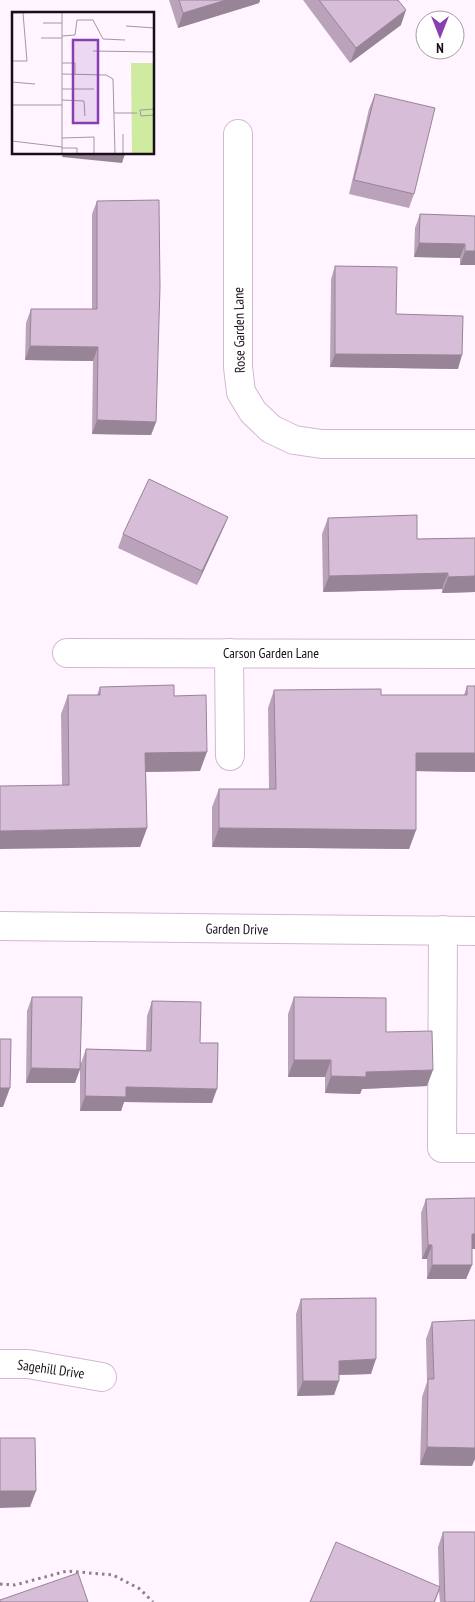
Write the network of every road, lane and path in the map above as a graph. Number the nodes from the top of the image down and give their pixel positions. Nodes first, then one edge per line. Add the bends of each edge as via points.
1 (238, 134) dead end
2 (475, 444) edge
3 (67, 652) dead end
4 (229, 653) junction
5 (475, 654) edge
6 (230, 756) dead end
7 (0, 926) edge
8 (443, 930) junction
9 (475, 931) edge
10 (475, 1148) edge
11 (0, 1364) edge
12 (102, 1377) dead end
13 (0, 1584) edge
14 (153, 1602) edge

1 - 2 street, Rose Garden Lane via 238,367 241,392 253,412 271,429 294,440 322,444
3 - 4 street, Carson Garden Lane
4 - 5 street, Carson Garden Lane
4 - 6 street
7 - 8 street, Garden Drive
8 - 9 street, Garden Drive
8 - 10 street via 442,1148
11 - 12 street, Sagehill Drive via 28,1364
13 - 14 path via 15,1584 67,1571 112,1575 140,1589

